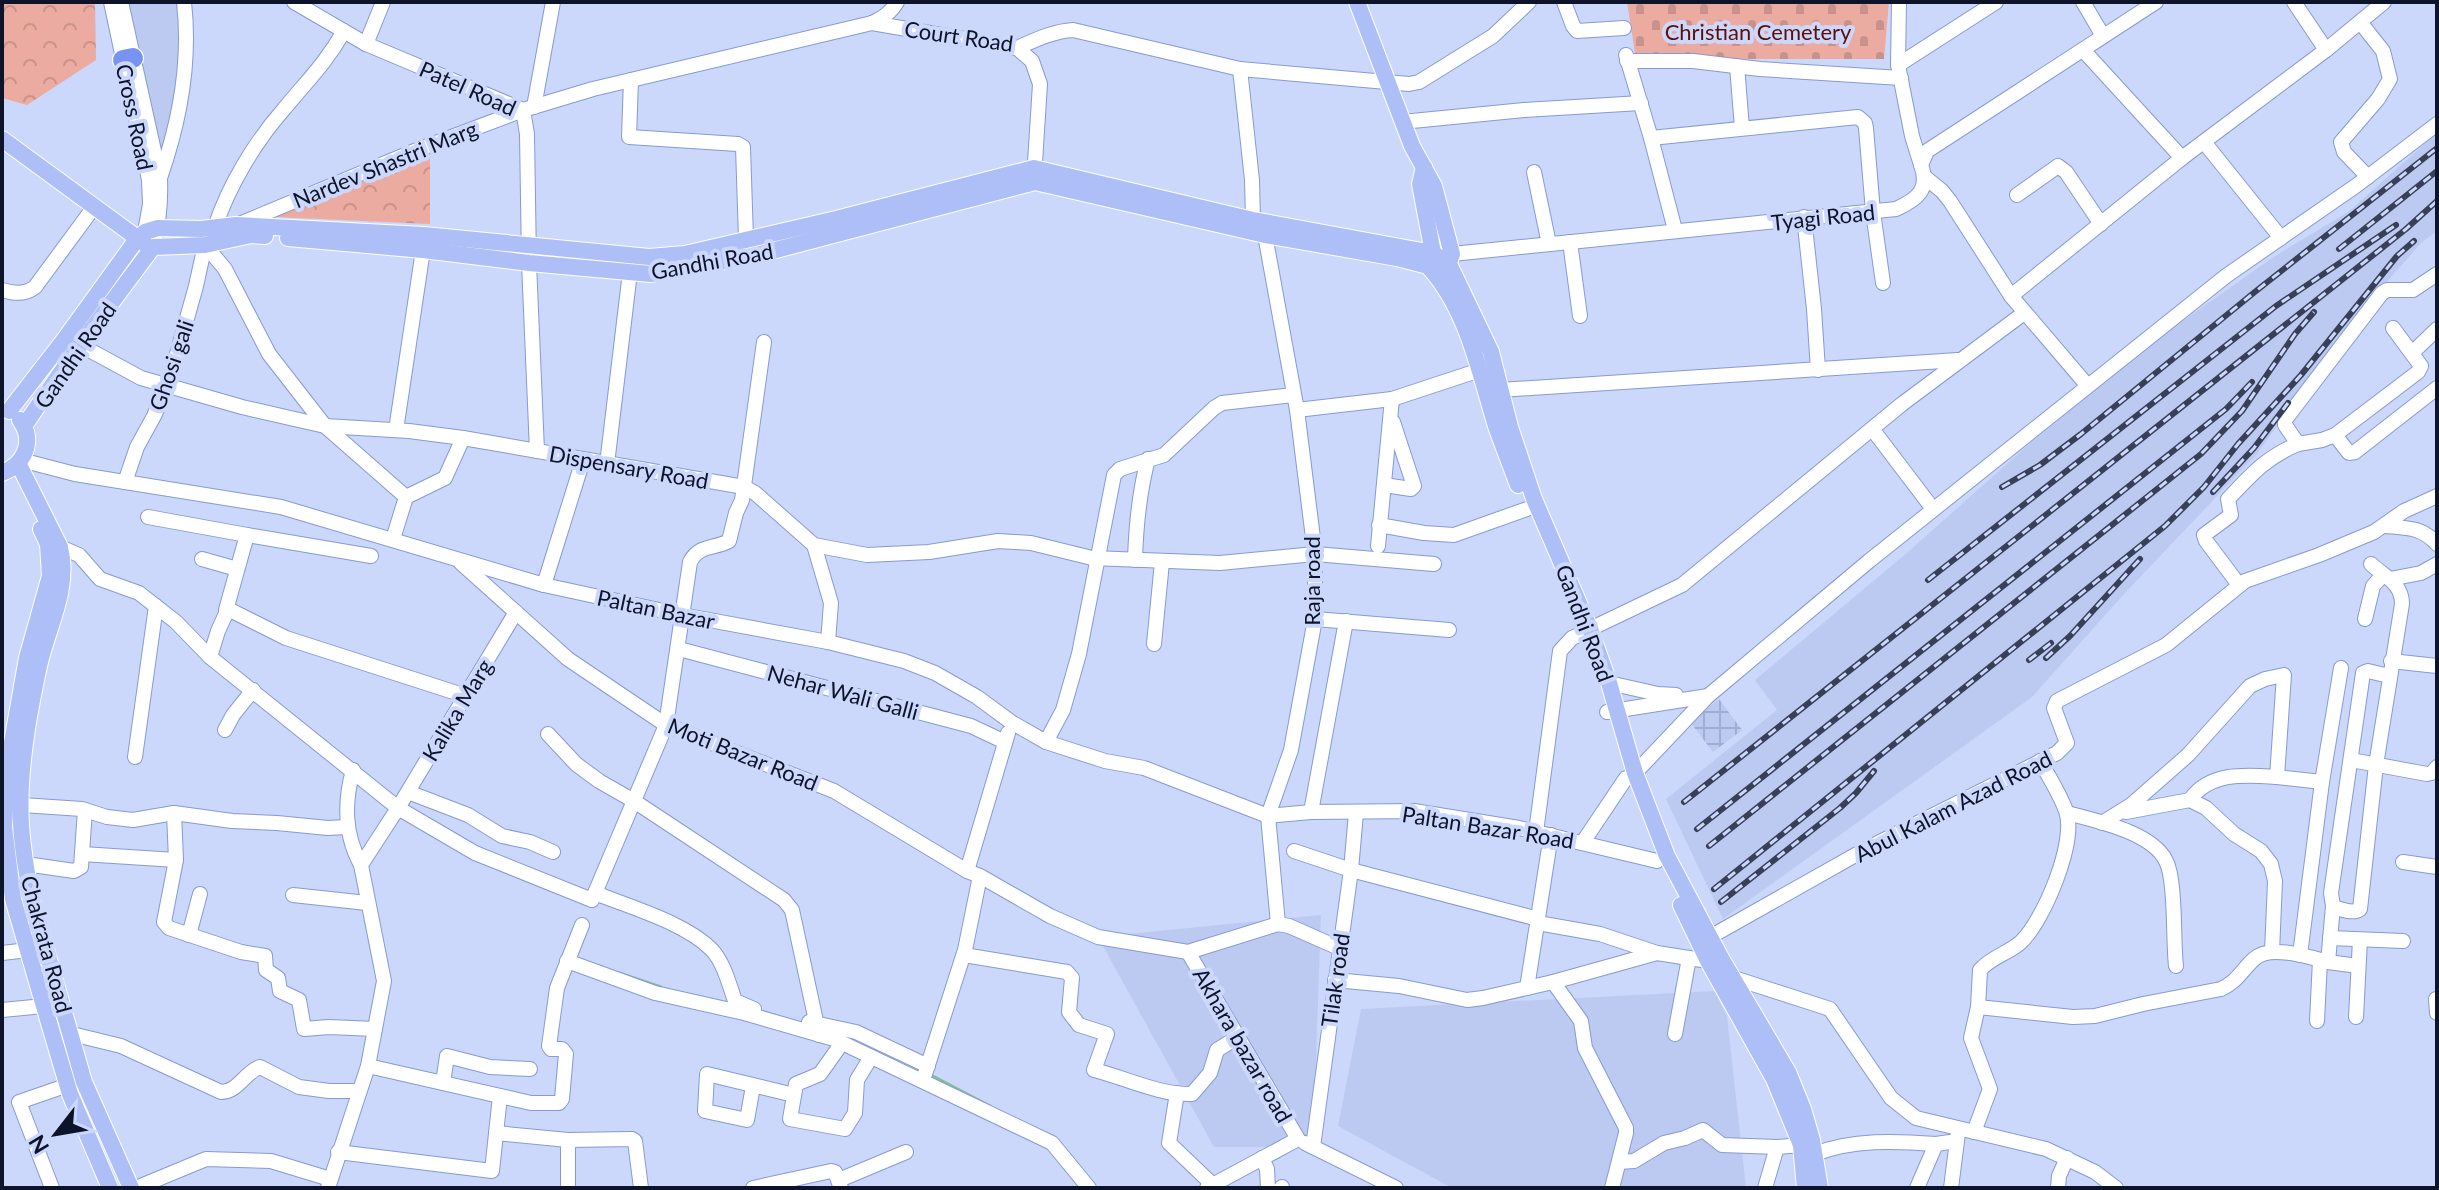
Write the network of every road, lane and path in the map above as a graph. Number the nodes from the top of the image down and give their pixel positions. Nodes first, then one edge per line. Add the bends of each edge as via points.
1 (111, 2) edge
2 (121, 2) edge
3 (184, 2) edge
4 (294, 2) edge
5 (383, 2) edge
6 (553, 2) edge
7 (897, 2) edge
8 (1357, 2) edge
9 (1529, 2) edge
10 (1564, 2) edge
11 (1899, 2) edge
12 (1996, 2) edge
13 (2083, 2) edge
14 (2156, 2) edge
15 (2294, 2) edge
16 (2384, 2) edge
17 (2360, 22) junction
18 (872, 23) junction
19 (1624, 28) dead end
20 (344, 31) junction
21 (2103, 36) junction
22 (366, 44) junction
23 (1017, 48) junction
24 (2083, 50) junction
25 (2326, 50) junction
26 (128, 59) junction
27 (1737, 66) junction
28 (1240, 69) junction
29 (1899, 72) junction
30 (631, 80) junction
31 (1386, 84) junction
32 (1641, 103) junction
33 (529, 108) junction
34 (1402, 122) junction
35 (2437, 124) edge
36 (1742, 128) junction
37 (1651, 138) junction
38 (2, 139) edge
39 (2204, 142) junction
40 (2182, 158) junction
41 (1424, 167) junction
42 (1924, 171) junction
43 (1534, 172) dead end
44 (1034, 175) junction
45 (2368, 177) junction
46 (160, 178) junction
47 (2017, 195) dead end
48 (94, 207) junction
49 (1873, 212) junction
50 (1804, 217) junction
51 (1253, 220) junction
52 (2101, 224) junction
53 (236, 225) junction
54 (215, 227) junction
55 (1675, 230) junction
56 (1265, 235) junction
57 (148, 236) junction
58 (2281, 238) junction
59 (746, 239) junction
60 (1570, 242) junction
61 (1549, 244) junction
62 (205, 245) junction
63 (530, 246) junction
64 (423, 250) junction
65 (1450, 259) junction
66 (1431, 260) junction
67 (529, 263) junction
68 (630, 272) junction
69 (2437, 274) edge
70 (1441, 280) junction
71 (1883, 283) dead end
72 (2, 290) edge
73 (2011, 296) junction
74 (2024, 313) junction
75 (1580, 316) dead end
76 (2393, 328) dead end
77 (2437, 329) edge
78 (764, 342) dead end
79 (80, 345) junction
80 (2412, 353) junction
81 (1958, 360) junction
82 (1480, 370) junction
83 (1818, 370) junction
84 (2087, 385) junction
85 (167, 386) junction
86 (2437, 388) edge
87 (1500, 390) junction
88 (1392, 399) junction
89 (1295, 402) junction
90 (6, 410) edge
91 (1390, 415) junction
92 (24, 426) junction
93 (325, 426) junction
94 (396, 430) junction
95 (1873, 430) junction
96 (2335, 435) junction
97 (463, 438) junction
98 (2298, 444) junction
99 (537, 451) junction
100 (1148, 459) junction
101 (583, 460) junction
102 (607, 464) junction
103 (13, 466) edge
104 (125, 482) junction
105 (1384, 485) junction
106 (744, 487) junction
107 (2437, 496) edge
108 (406, 497) junction
109 (1527, 509) junction
110 (1933, 509) junction
111 (148, 517) dead end
112 (1379, 525) junction
113 (2385, 526) junction
114 (247, 535) junction
115 (393, 539) junction
116 (2437, 544) edge
117 (814, 545) junction
118 (1378, 546) dead end
119 (60, 547) junction
120 (1315, 554) junction
121 (371, 556) dead end
122 (1098, 558) junction
123 (202, 559) dead end
124 (457, 560) junction
125 (1135, 560) junction
126 (1162, 562) junction
127 (1434, 564) dead end
128 (2371, 564) dead end
129 (2437, 564) edge
130 (237, 569) junction
131 (2386, 577) junction
132 (544, 585) junction
133 (2239, 585) junction
134 (156, 606) junction
135 (226, 610) junction
136 (516, 612) junction
137 (682, 615) junction
138 (1315, 619) junction
139 (2365, 619) dead end
140 (1346, 621) junction
141 (1449, 630) dead end
142 (1586, 631) junction
143 (828, 642) junction
144 (1154, 644) dead end
145 (679, 649) junction
146 (210, 657) junction
147 (2391, 661) junction
148 (2437, 666) edge
149 (2341, 668) dead end
150 (2389, 676) junction
151 (1609, 683) junction
152 (253, 690) junction
153 (466, 696) junction
154 (1708, 696) junction
155 (1612, 712) junction
156 (1011, 722) junction
157 (666, 725) junction
158 (225, 730) dead end
159 (548, 734) dead end
160 (1005, 742) junction
161 (1046, 742) junction
162 (135, 757) dead end
163 (2351, 760) junction
164 (2040, 761) junction
165 (2376, 765) junction
166 (2437, 767) edge
167 (353, 770) junction
168 (4, 771) edge
169 (1630, 776) junction
170 (2277, 777) junction
171 (2322, 782) junction
172 (408, 792) junction
173 (2190, 800) junction
174 (634, 801) junction
175 (22, 805) junction
176 (398, 808) junction
177 (85, 810) junction
178 (1311, 812) junction
179 (2121, 812) junction
180 (174, 813) junction
181 (1356, 813) junction
182 (2067, 813) junction
183 (1268, 816) junction
184 (2102, 823) junction
185 (346, 827) junction
186 (1536, 832) junction
187 (1551, 835) junction
188 (1583, 842) junction
189 (1294, 851) dead end
190 (553, 852) dead end
191 (82, 854) junction
192 (176, 860) junction
193 (1657, 861) junction
194 (2403, 862) dead end
195 (26, 864) junction
196 (361, 865) junction
197 (2437, 867) edge
198 (1351, 870) junction
199 (974, 873) junction
200 (595, 893) junction
201 (200, 894) dead end
202 (293, 895) dead end
203 (31, 897) junction
204 (13, 899) junction
205 (367, 903) junction
206 (2333, 906) junction
207 (1538, 921) junction
208 (1278, 924) junction
209 (582, 925) dead end
210 (189, 935) junction
211 (1710, 937) junction
212 (2330, 938) junction
213 (2360, 940) junction
214 (2403, 941) dead end
215 (1339, 948) junction
216 (28, 950) junction
217 (1188, 952) junction
218 (2272, 952) junction
219 (2, 953) edge
220 (1657, 953) junction
221 (964, 955) junction
222 (2300, 955) junction
223 (1689, 958) junction
224 (567, 961) junction
225 (1708, 961) junction
226 (2324, 961) junction
227 (2176, 966) dead end
228 (2358, 966) junction
229 (1726, 979) junction
230 (1335, 980) junction
231 (1553, 982) junction
232 (1527, 988) junction
233 (44, 1006) junction
234 (1978, 1007) junction
235 (2, 1010) edge
236 (2356, 1017) dead end
237 (2317, 1021) dead end
238 (375, 1029) junction
239 (818, 1029) junction
240 (72, 1034) junction
241 (1675, 1034) dead end
242 (1238, 1037) junction
243 (842, 1043) junction
244 (871, 1057) junction
245 (368, 1066) junction
246 (928, 1066) junction
247 (530, 1069) dead end
248 (923, 1082) junction
249 (443, 1083) junction
250 (68, 1085) junction
251 (753, 1086) dead end
252 (359, 1091) junction
253 (1177, 1093) junction
254 (794, 1095) junction
255 (500, 1096) junction
256 (1974, 1132) junction
257 (496, 1133) junction
258 (1958, 1135) junction
259 (1298, 1139) junction
260 (568, 1140) junction
261 (1936, 1144) junction
262 (1801, 1145) junction
263 (1313, 1147) junction
264 (1777, 1147) junction
265 (338, 1152) junction
266 (906, 1152) dead end
267 (1815, 1154) junction
268 (1262, 1158) junction
269 (2067, 1158) junction
270 (1619, 1162) junction
271 (329, 1183) edge
272 (840, 1184) edge
273 (1210, 1186) edge
274 (1277, 1186) edge
275 (107, 1187) edge
276 (52, 1188) edge
277 (133, 1188) edge
278 (568, 1188) edge
279 (641, 1188) edge
280 (753, 1188) edge
281 (1089, 1188) edge
282 (1396, 1188) edge
283 (1612, 1188) edge
284 (1765, 1188) edge
285 (1805, 1188) edge
286 (1820, 1188) edge
287 (1917, 1188) edge
288 (1951, 1188) edge
289 (2058, 1188) edge
290 (2116, 1188) edge

1 - 26 street, Cross Road
2 - 26 street, Cross Road
3 - 46 street via 184,84
4 - 20 street, Patel Road
5 - 22 street
6 - 33 street
7 - 18 street
8 - 31 main road, Gandhi Road
9 - 31 street, Court Road via 1493,36 1419,82
10 - 19 street via 1577,31
11 - 29 street
12 - 29 street
13 - 21 street
14 - 21 street, Tyagi Road
15 - 25 street
16 - 17 street
17 - 25 street
17 - 45 street via 2383,51 2390,79 2341,142
18 - 23 street, Court Road
18 - 30 street, Court Road
20 - 22 street, Patel Road
20 - 54 street via 323,65 258,143
21 - 24 street, Tyagi Road
22 - 33 street, Patel Road
23 - 28 street, Court Road via 1073,30
23 - 44 street via 1032,61 1040,84
24 - 40 street
24 - 42 street, Tyagi Road via 1927,151
25 - 39 street
26 - 46 street, Cross Road
26 - 57 street, Cross Road via 149,180
27 - 29 street
27 - 32 street via 1626,58
27 - 36 street
28 - 31 street, Court Road
28 - 51 street
29 - 42 street
30 - 33 street, Court Road
30 - 59 street via 629,137 743,147
31 - 34 main road, Gandhi Road
32 - 34 street
32 - 37 street
33 - 53 street, Nardev Shastri Marg
33 - 63 street, Patel Road
34 - 41 main road, Gandhi Road
35 - 45 street
36 - 37 street
36 - 49 street via 1862,119
37 - 55 street
38 - 48 main road
39 - 40 street
39 - 58 street
40 - 52 street
41 - 65 main road, Gandhi Road via 1434,186
41 - 66 main road via 1420,184
42 - 49 street, Tyagi Road via 1922,190 1906,204
42 - 73 street via 1950,201
43 - 61 street
44 - 51 main road, Gandhi Road
44 - 56 main road, Gandhi Road
44 - 59 main road, Gandhi Road
44 - 68 main road, Gandhi Road via 753,256 651,274
45 - 58 street
46 - 57 street, Cross Road via 161,205
47 - 52 street via 2058,166
48 - 57 main road
48 - 72 street via 35,287 21,293
49 - 50 street, Tyagi Road
49 - 71 street
50 - 55 street, Tyagi Road
50 - 83 street
51 - 66 main road, Gandhi Road
52 - 73 street
53 - 54 main road, Gandhi Road
53 - 63 main road, Gandhi Road
54 - 57 main road, Gandhi Road
55 - 60 street, Tyagi Road
56 - 66 main road, Gandhi Road
56 - 89 street, Raja road
57 - 62 main road, Gandhi Road
57 - 79 main road, Gandhi Road
57 - 90 main road, Gandhi Road
58 - 84 street
59 - 63 main road, Gandhi Road via 649,257
60 - 61 street, Tyagi Road
60 - 75 street
61 - 65 street, Tyagi Road
62 - 64 main road, Gandhi Road via 251,235
62 - 85 street, Ghosi gali
62 - 93 street via 225,269 269,354
63 - 67 street, Patel Road
64 - 67 main road, Gandhi Road
64 - 94 street
65 - 66 main road
65 - 70 main road
65 - 87 main road, Gandhi Road via 1491,352
66 - 70 main road, Gandhi Road
67 - 68 main road, Gandhi Road
67 - 99 street, Patel Road
68 - 102 street
69 - 98 street via 2413,290 2382,293 2285,420
70 - 82 main road, Gandhi Road via 1461,316
73 - 74 street
74 - 81 street
74 - 84 street
76 - 80 street
77 - 80 street
78 - 106 street
79 - 85 street, Dispensary Road
79 - 92 main road, Gandhi Road
80 - 96 street via 2421,366 2418,372
81 - 83 street
81 - 95 street
82 - 88 street
82 - 109 main road, Gandhi Road
83 - 87 street
84 - 110 street
85 - 93 street, Dispensary Road
85 - 104 street, Ghosi gali
86 - 96 street via 2355,452 2349,453
87 - 142 main road, Gandhi Road via 1534,499
88 - 89 street
88 - 91 street
89 - 100 street via 1222,403 1164,455
89 - 120 street, Raja road
90 - 92 main road
91 - 105 street
91 - 105 street via 1414,486
92 - 103 main road via 27,443
93 - 94 street, Dispensary Road
93 - 108 street
94 - 97 street, Dispensary Road
95 - 110 street
95 - 142 street via 1682,585
96 - 98 street
97 - 99 street, Dispensary Road
97 - 108 street via 445,478
98 - 133 street via 2262,464 2228,499 2231,515 2204,535
99 - 101 street, Dispensary Road
100 - 122 street via 1114,475
100 - 125 street
101 - 102 street, Dispensary Road
101 - 132 street
102 - 106 street, Dispensary Road
103 - 104 street, Paltan Bazar
103 - 119 main road, Chakrata Road
103 - 168 main road, Chakrata Road via 51,562
104 - 115 street, Paltan Bazar via 281,507
105 - 112 street
106 - 117 street, Dispensary Road
106 - 137 street via 729,541 702,549 690,562
107 - 113 street, Abul Kalam Azad Road
108 - 115 street
109 - 112 street via 1454,535
109 - 142 main road, Gandhi Road
110 - 154 street
111 - 114 street
112 - 118 street
113 - 116 street via 2416,528
113 - 133 street, Abul Kalam Azad Road
114 - 121 street
114 - 130 street
115 - 124 street, Paltan Bazar
117 - 122 street via 867,555 998,541
117 - 143 street via 831,603
119 - 134 street via 79,555 100,579 136,591
119 - 175 main road, Chakrata Road via 64,578 40,664 24,751
120 - 126 street via 1220,563
120 - 127 street
120 - 138 street, Raja road
122 - 125 street
122 - 161 street via 1079,654 1063,710
123 - 130 street
124 - 132 street, Paltan Bazar
124 - 136 street, Moti Bazar Road
125 - 126 street
126 - 144 street
128 - 131 street
129 - 131 street via 2416,574
130 - 135 street
131 - 139 street via 2373,586
131 - 147 street via 2402,593
132 - 137 street, Paltan Bazar
133 - 164 street, Abul Kalam Azad Road via 2166,645 2057,701 2054,708 2067,743
134 - 146 street
134 - 162 street
135 - 146 street
135 - 153 street via 286,638
136 - 153 street, Kalika Marg
136 - 157 street, Moti Bazar Road via 568,659
137 - 143 street, Paltan Bazar
137 - 145 street
138 - 140 street
138 - 183 street, Raja road via 1291,750
140 - 141 street
140 - 178 street
142 - 151 main road, Gandhi Road
142 - 155 main road, Gandhi Road
142 - 186 street via 1560,651
143 - 156 street, Paltan Bazar via 935,673
145 - 157 street
145 - 160 street, Nehar Wali Galli via 971,726
146 - 152 street
147 - 148 street
147 - 150 street
149 - 171 street
150 - 163 street via 2363,673
150 - 165 street
151 - 154 street via 1658,694
151 - 155 main road, Gandhi Road
152 - 158 street
152 - 167 street
153 - 172 street, Kalika Marg
154 - 155 street
154 - 169 street
155 - 169 main road, Gandhi Road
156 - 160 street
156 - 161 street, Paltan Bazar
157 - 174 street
157 - 199 street, Moti Bazar Road via 834,791
159 - 174 street via 576,764
160 - 199 street
161 - 183 street, Paltan Bazar via 1144,768
163 - 165 street
163 - 206 street
164 - 182 street
164 - 211 street, Abul Kalam Azad Road via 1866,849
165 - 166 street via 2427,774
165 - 206 street via 2360,909
167 - 176 street
167 - 185 street
168 - 204 main road, Chakrata Road
169 - 188 street
169 - 193 main road, Gandhi Road
169 - 211 main road, Gandhi Road
170 - 171 street
170 - 173 street via 2226,777 2199,788
170 - 179 street via 2284,675 2250,686 2194,749
171 - 222 street
172 - 176 street, Kalika Marg
172 - 190 street via 468,815 502,836
173 - 179 street
173 - 218 street via 2254,845 2271,864
174 - 200 street
174 - 239 street via 784,900 792,910
175 - 177 street
175 - 195 main road, Chakrata Road
176 - 196 street, Kalika Marg
176 - 200 street via 475,853 592,900
177 - 180 street via 133,820
177 - 191 street
178 - 181 street, Paltan Bazar Road
178 - 183 street, Paltan Bazar Road
179 - 184 street
180 - 185 street
180 - 192 street
181 - 186 street, Paltan Bazar Road via 1414,811
181 - 198 street, Tilak road
182 - 184 street
182 - 234 street via 2067,846 2055,882 2021,942 1980,970
183 - 208 street, Raja road
184 - 227 street via 2151,843 2165,859
185 - 196 street
186 - 187 street, Paltan Bazar Road
187 - 188 street, Paltan Bazar Road
187 - 207 street
188 - 193 street, Paltan Bazar Road
189 - 198 street
191 - 192 street
191 - 195 street via 81,867 74,871
192 - 210 street via 164,922
193 - 225 main road, Gandhi Road
194 - 197 street
195 - 203 main road, Chakrata Road
196 - 205 street
198 - 207 street
198 - 215 street, Tilak road
199 - 217 street, Moti Bazar Road via 1098,937
199 - 221 street
200 - 239 street via 656,916 712,950 735,1001
201 - 210 street
202 - 205 street
203 - 204 main road
203 - 240 main road, Chakrata Road
204 - 216 main road, Chakrata Road
205 - 238 street via 384,981
206 - 212 street
207 - 220 street
207 - 232 street
208 - 215 street
208 - 217 street
209 - 224 street
210 - 238 street via 266,957 266,970 278,978 280,991 299,1000 304,1029
211 - 229 main road, Gandhi Road
212 - 213 street
212 - 226 street
213 - 214 street
213 - 228 street
215 - 230 street, Tilak road
216 - 219 street
216 - 233 main road, Chakrata Road
217 - 242 street, Akhara bazar road
218 - 222 street
218 - 234 street via 2257,956 2221,989 2095,1016
220 - 223 street
220 - 231 street
221 - 246 street
221 - 253 street via 1067,972 1072,978 1069,1012 1079,1025 1107,1034 1094,1070
222 - 226 street
223 - 225 street
223 - 241 street
224 - 239 street via 655,993
224 - 255 street via 554,1001 549,1046 566,1054 562,1099 555,1104 531,1103
225 - 229 main road, Gandhi Road
226 - 228 street
226 - 237 street
228 - 236 street
229 - 258 street via 1830,1009 1891,1098 1916,1118
229 - 262 main road
229 - 267 main road via 1788,1072
230 - 232 street via 1467,1000
230 - 263 street, Tilak road
231 - 232 street
231 - 270 street via 1581,1021 1585,1048 1626,1128
233 - 235 street
233 - 250 main road, Chakrata Road
234 - 256 street via 1971,1038 1990,1089
238 - 245 street
239 - 243 street
239 - 246 street via 856,1032
240 - 252 street via 121,1046 221,1092 231,1091 260,1067 299,1087
240 - 277 main road, Chakrata Road via 84,1082
242 - 253 street via 1217,1050 1210,1073 1195,1091
242 - 259 street, Akhara bazar road
243 - 244 street
243 - 254 street via 820,1074 796,1084
244 - 248 street
244 - 254 street via 857,1080 855,1113 845,1129 790,1119
245 - 249 street
245 - 252 street
246 - 248 street
247 - 249 street via 490,1067 447,1056
248 - 281 street via 1052,1143
249 - 255 street
250 - 275 main road, Chakrata Road
250 - 276 street via 19,1102
251 - 254 street
252 - 265 street
253 - 273 street via 1169,1143
255 - 257 street
256 - 258 street
256 - 269 street
257 - 260 street
257 - 265 street via 489,1172
258 - 261 street
258 - 288 street
259 - 263 street
259 - 268 street
260 - 278 street
260 - 279 street via 634,1139
261 - 267 street via 1841,1145
261 - 287 street
262 - 264 street
262 - 285 main road
263 - 282 street
264 - 270 street via 1722,1145 1703,1130 1664,1143 1634,1161
264 - 284 street
265 - 271 street
266 - 272 street
267 - 286 main road
268 - 273 street
268 - 274 street
269 - 289 street
269 - 290 street
270 - 283 street
271 - 277 street via 271,1161 206,1159
272 - 280 street via 831,1171

